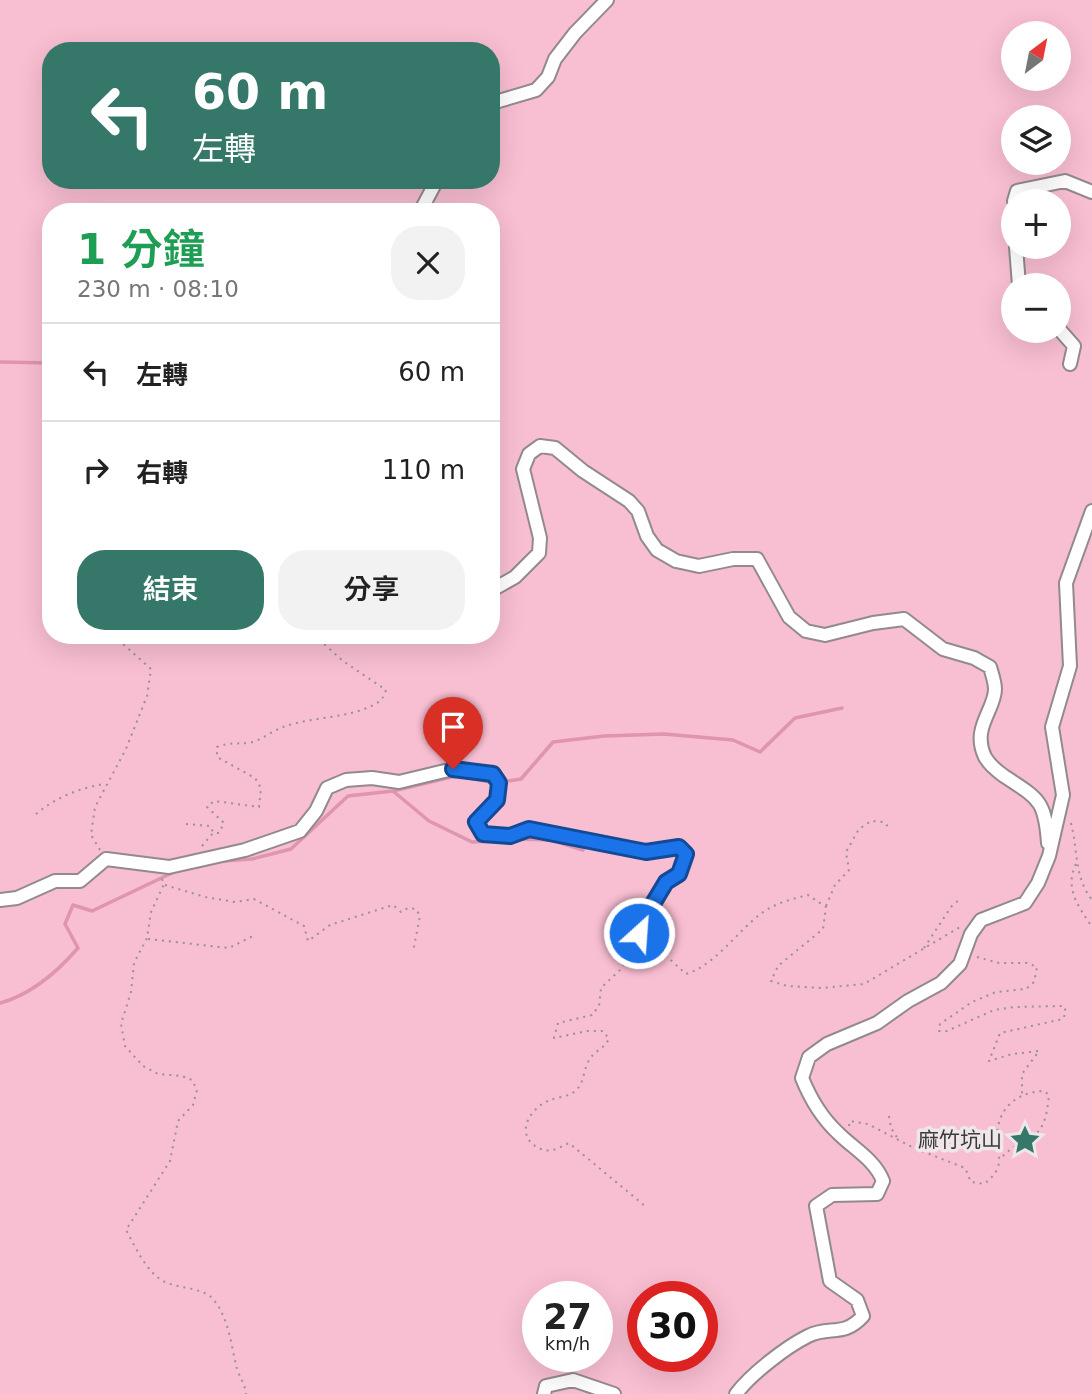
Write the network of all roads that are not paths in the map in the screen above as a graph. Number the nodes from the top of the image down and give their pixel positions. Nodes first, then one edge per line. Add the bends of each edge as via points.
1 (607, 1) edge
2 (500, 101) edge
3 (1027, 189) edge
4 (1092, 192) edge
5 (1071, 343) edge
6 (1070, 365) dead end
7 (1092, 511) edge
8 (500, 585) edge
9 (1049, 856) junction
10 (0, 900) edge
11 (639, 933) road end
12 (544, 1394) edge
13 (614, 1394) edge
14 (736, 1394) edge

1 - 2 street via 575,33 536,90
3 - 4 street via 1065,181
5 - 6 street
7 - 9 street via 1066,583 1070,666 1052,727 1063,795
8 - 9 street via 539,553 540,538 523,469 528,454 540,446 555,448 629,501 657,550 676,561 699,566 757,559 789,617 806,631 825,635 904,619 943,649 974,657 990,667 995,690 981,735 985,756 996,771 1036,797 1046,818
9 - 14 street via 1025,903 981,920 960,964 941,983 877,1023 827,1044 809,1057 802,1078 810,1097 836,1131 878,1168 883,1181 877,1194 832,1195 816,1206 830,1281 857,1300 863,1316 852,1327 810,1335 748,1379
10 - 11 street via 17,898 55,881 80,881 106,859 169,867 245,850 300,831 327,788 346,780 399,782 453,769 493,774 499,783 497,800 476,822 483,834 510,836 529,829 646,852 679,847 686,854 679,874 666,882
12 - 13 street via 545,1386 573,1380

